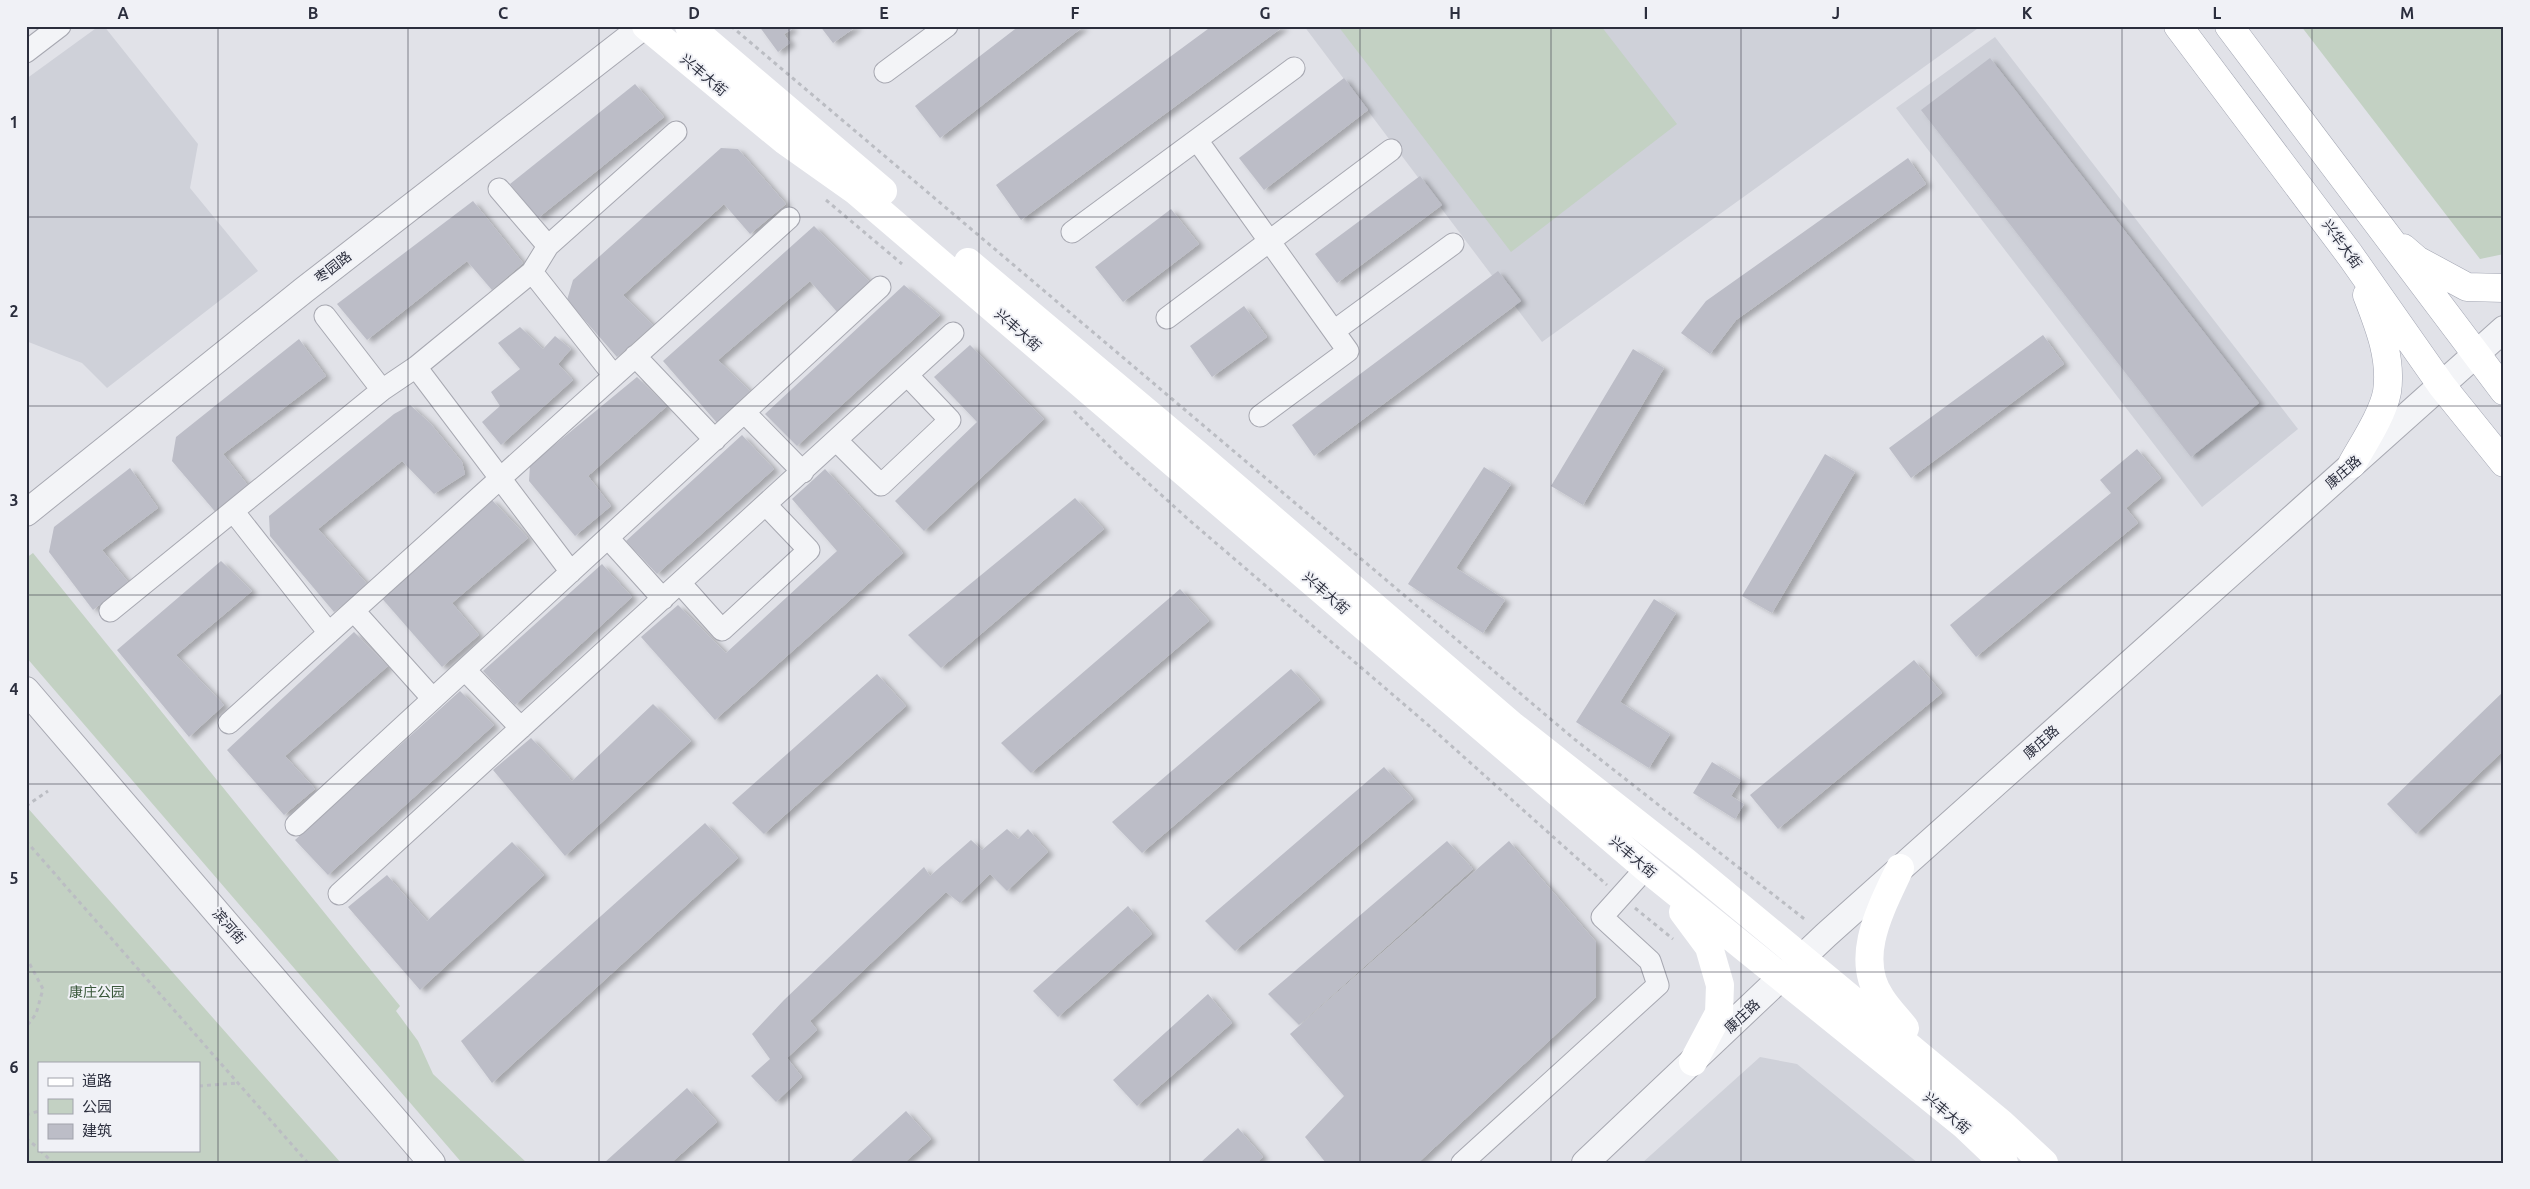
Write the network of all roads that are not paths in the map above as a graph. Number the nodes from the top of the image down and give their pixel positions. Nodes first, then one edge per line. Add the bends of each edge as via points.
1 (60, 26) edge
2 (645, 26) edge
3 (689, 26) edge
4 (947, 26) edge
5 (2178, 26) edge
6 (2228, 26) edge
7 (26, 52) edge
8 (1294, 68) dead end
9 (885, 72) dead end
10 (676, 132) dead end
11 (1197, 140) junction
12 (1391, 150) dead end
13 (499, 189) dead end
14 (789, 218) dead end
15 (2378, 226) junction
16 (1072, 232) dead end
17 (1270, 241) junction
18 (1453, 244) dead end
19 (548, 246) junction
20 (2350, 254) junction
21 (532, 272) junction
22 (880, 287) dead end
23 (2504, 288) edge
24 (325, 316) dead end
25 (1168, 318) dead end
26 (2504, 329) edge
27 (1334, 331) junction
28 (953, 333) dead end
29 (2475, 355) junction
30 (635, 356) junction
31 (416, 367) junction
32 (614, 376) junction
33 (908, 376) junction
34 (2442, 386) junction
35 (382, 390) junction
36 (2504, 391) edge
37 (744, 412) junction
38 (1260, 416) dead end
39 (715, 440) junction
40 (837, 441) junction
41 (2504, 463) edge
42 (2352, 464) junction
43 (803, 472) junction
44 (500, 479) junction
45 (766, 505) junction
46 (233, 510) junction
47 (26, 513) edge
48 (608, 538) junction
49 (571, 572) junction
50 (680, 583) junction
51 (663, 599) junction
52 (110, 611) dead end
53 (354, 611) junction
54 (329, 633) junction
55 (465, 670) junction
56 (26, 690) edge
57 (433, 699) junction
58 (229, 723) dead end
59 (521, 728) junction
60 (296, 826) dead end
61 (1900, 868) junction
62 (1653, 874) junction
63 (340, 894) dead end
64 (1801, 958) junction
65 (1781, 978) junction
66 (1920, 1056) junction
67 (1693, 1062) junction
68 (432, 1163) edge
69 (1462, 1163) edge
70 (1585, 1163) edge
71 (2004, 1163) edge
72 (2044, 1163) edge

1 - 7 street
2 - 47 street, 枣园路 via 304,290
2 - 62 main road, 兴丰大街 via 784,140 856,191
3 - 64 main road, 兴丰大街 via 1513,726 1686,862
4 - 9 street
5 - 20 main road, 兴华大街
6 - 15 main road
8 - 11 street
10 - 19 street
11 - 16 street
11 - 17 street
12 - 17 street
13 - 19 street
14 - 30 street
15 - 23 main road via 2417,260 2467,287
15 - 29 main road
17 - 25 street
17 - 27 street
18 - 27 street
19 - 21 street
20 - 34 main road, 兴华大街
20 - 42 main road via 2378,324 2388,361 2387,393
21 - 31 street
21 - 32 street
22 - 37 street
24 - 35 street
26 - 29 street, 康庄路
27 - 38 street via 1348,351
28 - 33 street
29 - 34 street, 康庄路
29 - 36 main road
30 - 32 street
30 - 39 street
31 - 35 street
31 - 44 street
32 - 44 street
33 - 40 street
33 - 40 street via 950,420 881,485
34 - 41 main road, 兴华大街
34 - 42 street, 康庄路
35 - 46 street
37 - 39 street
37 - 43 street
39 - 48 street
40 - 43 street
42 - 61 street, 康庄路
43 - 45 street
44 - 49 street
44 - 53 street
45 - 50 street
45 - 50 street via 809,550 722,630
46 - 52 street
46 - 54 street
48 - 49 street
48 - 51 street
49 - 55 street
50 - 51 street
51 - 59 street
53 - 54 street
53 - 57 street
54 - 58 street
55 - 57 street
55 - 59 street
56 - 68 street, 滨河街
57 - 60 street
59 - 63 street
61 - 64 street, 康庄路
61 - 66 main road via 1871,935 1869,971 1880,998 1909,1033
62 - 65 main road, 兴丰大街
62 - 67 main road via 1709,947 1720,985 1719,1013
62 - 69 street via 1620,896 1602,917 1650,961 1658,986
64 - 65 street, 康庄路
64 - 66 main road, 兴丰大街
65 - 67 street, 康庄路
65 - 71 main road, 兴丰大街 via 1964,1125
66 - 72 main road, 兴丰大街
67 - 70 street, 康庄路

